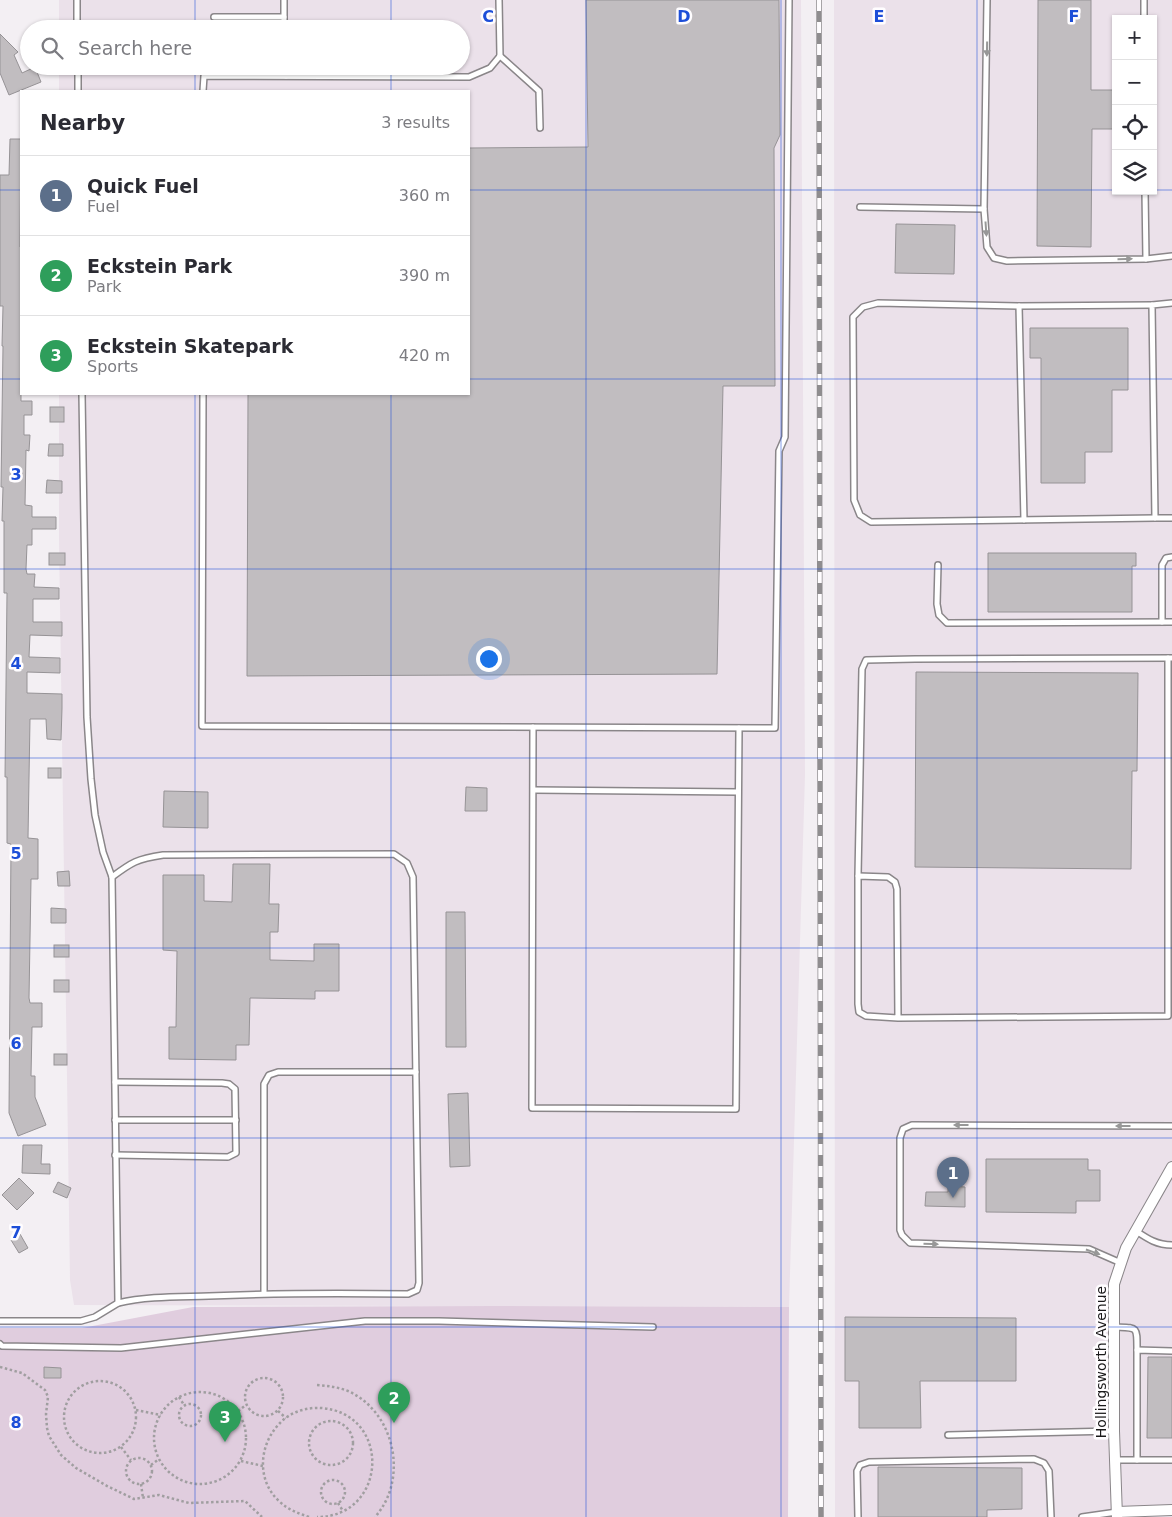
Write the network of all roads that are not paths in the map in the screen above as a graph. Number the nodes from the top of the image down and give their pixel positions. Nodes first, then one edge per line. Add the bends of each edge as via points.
1 (77, 0) edge
2 (284, 0) edge
3 (499, 0) edge
4 (789, 0) edge
5 (987, 0) edge
6 (1144, 0) edge
7 (1144, 15) edge
8 (214, 17) dead end
9 (284, 17) joint
10 (77, 20) edge
11 (500, 56) junction
12 (78, 75) edge
13 (286, 76) joint
14 (78, 90) edge
15 (204, 90) edge
16 (540, 128) dead end
17 (1145, 195) edge
18 (860, 208) dead end
19 (984, 209) junction
20 (1172, 256) edge
21 (1146, 259) junction
22 (1172, 303) edge
23 (1152, 304) junction
24 (1019, 306) junction
25 (82, 395) edge
26 (203, 395) edge
27 (1155, 518) junction
28 (1172, 518) edge
29 (1024, 520) junction
30 (1172, 557) edge
31 (938, 565) dead end
32 (1162, 622) junction
33 (1172, 622) edge
34 (1170, 658) edge
35 (533, 728) junction
36 (739, 728) junction
37 (534, 790) junction
38 (738, 792) junction
39 (858, 876) junction
40 (112, 878) junction
41 (1170, 1016) edge
42 (898, 1018) junction
43 (416, 1072) junction
44 (115, 1082) junction
45 (115, 1120) junction
46 (236, 1120) junction
47 (1172, 1126) edge
48 (115, 1156) junction
49 (1172, 1167) edge
50 (1136, 1231) junction
51 (1172, 1245) edge
52 (1121, 1263) junction
53 (264, 1293) junction
54 (118, 1303) junction
55 (0, 1321) edge
56 (653, 1327) dead end
57 (1113, 1327) junction
58 (0, 1344) edge
59 (1137, 1350) junction
60 (1172, 1351) edge
61 (1114, 1431) junction
62 (948, 1435) dead end
63 (1115, 1460) junction
64 (1137, 1460) junction
65 (1172, 1460) edge
66 (1172, 1510) edge
67 (1117, 1514) edge
68 (858, 1517) edge
69 (1051, 1517) edge
70 (1082, 1517) edge

1 - 10 lane
2 - 9 lane
3 - 11 lane
4 - 36 lane via 784,437 779,451 776,728
5 -> 19 lane
6 - 7 lane
8 - 9 lane
11 - 13 lane via 490,68 469,77
11 - 16 lane via 538,91
12 - 14 lane
13 - 15 lane via 204,76
17 - 21 lane
18 - 19 lane
19 -> 21 lane via 987,247 994,258 1007,261
20 - 21 lane
22 - 23 lane
23 - 24 lane
23 - 27 lane
24 - 29 lane
24 - 29 lane via 878,303 863,307 854,317 854,500 860,515 871,522
25 - 40 lane via 91,779 95,815
26 - 35 lane via 202,726
27 - 28 lane
27 - 29 lane
30 - 32 lane via 1166,558 1162,565
31 - 32 lane via 937,604 939,615 947,623
32 - 33 lane
34 - 39 lane via 866,660 862,669
34 - 41 lane
35 - 36 lane
35 - 37 lane
36 - 38 lane
37 - 38 lane
37 - 38 lane via 532,1108 736,1109
39 - 42 lane via 888,877 895,882 897,889
39 - 42 lane via 859,1012 866,1016
40 - 43 lane via 131,863 163,855 394,854 407,863 413,877
40 - 44 lane
41 - 42 lane
43 - 53 lane via 278,1072 269,1075 264,1084
43 - 53 lane via 419,1282 416,1290 408,1294
44 - 45 lane
44 - 46 lane via 228,1084 235,1089
45 - 46 lane
45 - 48 lane
46 - 48 lane via 236,1153 228,1157
47 -> 52 lane via 912,1125 903,1129 900,1138 900,1230 910,1243 1089,1249
48 - 54 lane
49 - 50 street, Hollingsworth Avenue
50 - 51 lane via 1151,1242
50 - 52 street, Hollingsworth Avenue
52 - 57 street, Hollingsworth Avenue via 1114,1284
53 - 54 lane
54 - 55 lane via 94,1318 81,1321
56 - 58 lane via 365,1321 121,1348
57 - 59 lane via 1135,1329
57 - 61 street, Hollingsworth Avenue
59 - 60 lane
59 - 64 lane
61 - 62 lane
61 - 63 street, Hollingsworth Avenue
63 - 64 lane
63 - 67 street, Hollingsworth Avenue
64 - 65 lane
66 - 67 street
67 - 70 lane
68 - 69 lane via 857,1471 860,1465 869,1462 1034,1459 1044,1463 1049,1471

